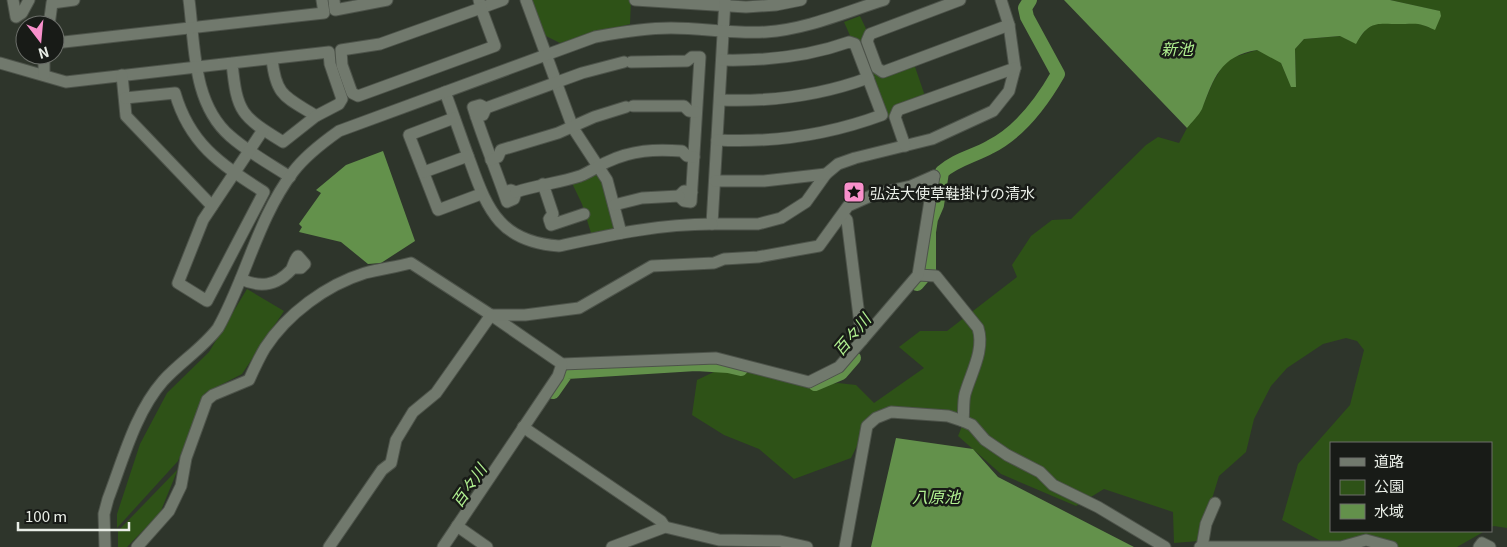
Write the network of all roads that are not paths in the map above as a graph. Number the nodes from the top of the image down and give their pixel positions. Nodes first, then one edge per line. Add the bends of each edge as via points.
1 (13, 0) edge
2 (29, 0) edge
3 (74, 0) edge
4 (189, 0) edge
5 (322, 0) edge
6 (334, 0) edge
7 (387, 0) edge
8 (503, 0) edge
9 (526, 0) edge
10 (635, 0) edge
11 (801, 0) edge
12 (884, 0) edge
13 (960, 0) edge
14 (1001, 0) edge
15 (725, 3) edge
16 (480, 4) edge
17 (50, 15) edge
18 (1009, 25) junction
19 (192, 27) junction
20 (724, 32) junction
21 (65, 42) edge
22 (546, 53) junction
23 (272, 59) junction
24 (722, 60) junction
25 (0, 63) edge
26 (232, 63) junction
27 (700, 64) junction
28 (44, 65) edge
29 (197, 67) junction
30 (1015, 68) junction
31 (44, 75) junction
32 (122, 75) junction
33 (868, 78) junction
34 (556, 82) junction
35 (445, 92) junction
36 (125, 98) junction
37 (720, 100) junction
38 (697, 107) junction
39 (316, 116) junction
40 (454, 118) junction
41 (573, 128) junction
42 (263, 130) junction
43 (482, 134) junction
44 (717, 140) junction
45 (462, 141) junction
46 (905, 146) junction
47 (248, 150) junction
48 (694, 152) junction
49 (490, 155) junction
50 (468, 156) junction
51 (598, 166) junction
52 (234, 172) junction
53 (424, 172) junction
54 (826, 174) junction
55 (498, 176) junction
56 (290, 177) junction
57 (715, 181) junction
58 (543, 184) junction
59 (479, 189) junction
60 (614, 205) junction
61 (212, 206) junction
62 (584, 214) dead end
63 (843, 216) junction
64 (712, 224) junction
65 (621, 233) junction
66 (293, 268) dead end
67 (918, 275) junction
68 (241, 279) junction
69 (491, 315) junction
70 (862, 340) junction
71 (562, 364) junction
72 (963, 421) junction
73 (523, 427) junction
74 (1215, 503) dead end
75 (458, 526) junction
76 (665, 527) junction
77 (105, 547) edge
78 (137, 547) edge
79 (329, 547) edge
80 (443, 547) edge
81 (487, 547) edge
82 (612, 547) edge
83 (807, 547) edge
84 (844, 547) edge
85 (1165, 547) edge
86 (1201, 547) edge
87 (1392, 547) edge
88 (1480, 547) edge
89 (1490, 547) edge

1 - 2 street via 16,17
3 - 17 street via 52,3
4 - 19 street
5 - 19 street via 324,13
6 - 7 street via 335,10
8 - 16 street
9 - 22 street
10 - 15 street
11 - 15 street via 768,6
12 - 20 street via 828,20 785,30
13 - 18 street via 870,34 867,41 877,68 883,72
14 - 18 street
15 - 20 street
16 - 16 street via 380,44 341,50 342,65 352,93 358,96 495,46
18 - 30 street
19 - 21 street
19 - 29 street
20 - 22 street via 672,28 631,30 595,37
20 - 24 street
22 - 34 street
22 - 35 street
23 - 26 street
23 - 39 street via 275,81 282,93
23 - 39 street via 329,52 342,99 339,104
24 - 27 street
24 - 33 street via 779,59 849,42 855,44
24 - 37 street
25 - 31 street
26 - 29 street
26 - 42 street via 239,106 247,118
27 - 34 street via 700,57 687,61 627,62 596,68
27 - 38 street
28 - 31 street
29 - 32 street
29 - 47 street via 202,95 213,117 228,135
30 - 46 street via 1009,92 993,112 932,139
30 - 46 street via 898,110 895,117
31 - 32 street via 66,82
32 - 36 street
33 - 37 street via 788,99
33 - 44 street via 882,115 798,138
34 - 41 street
34 - 43 street via 486,108 480,105 473,107
35 - 40 street
35 - 56 street via 338,131 306,158
36 - 52 street via 175,93 193,135
36 - 61 street via 126,116
37 - 44 street
38 - 41 street via 689,111 684,106 630,107 594,117
38 - 48 street
39 - 42 street via 283,142
40 - 45 street
40 - 53 street via 409,135
41 - 49 street via 501,150 498,157
41 - 51 street
42 - 47 street
43 - 45 street
43 - 49 street
44 - 57 street
45 - 50 street
46 - 54 street via 848,160
47 - 52 street
47 - 56 street
48 - 51 street via 687,156 682,151 635,152
48 - 60 street via 691,202 679,196 642,198
49 - 55 street
50 - 53 street
50 - 59 street
51 - 58 street via 580,176
51 - 60 street via 607,180
52 - 61 street
52 - 61 street via 264,192 207,301 178,283 203,220
53 - 59 street via 438,210
54 - 57 street via 783,180
54 - 64 street via 806,202 781,218 758,224
55 - 58 street via 504,192
55 - 59 street
56 - 68 street via 274,204
57 - 64 street
58 - 62 street via 553,214 549,216 551,225
59 - 65 street via 490,212 524,239 559,246
60 - 65 street
63 - 67 street via 848,206 875,194 911,186 934,176
63 - 69 street via 820,246 714,263 652,266 579,308 525,315
63 - 70 street via 847,220
64 - 65 street via 676,224
66 - 68 street via 270,285
67 - 70 street
67 - 72 street via 936,276 981,336 975,367 964,395
68 - 77 street via 211,337 162,382 145,408 108,499
69 - 71 street
69 - 78 street via 411,264 365,273 332,287 302,308 281,329 265,348 249,380 207,400 186,458 181,486 170,511
69 - 79 street via 436,393 413,412 396,440 391,463 382,470
70 - 71 street via 840,367 809,382 716,358
71 - 73 street via 558,376
72 - 84 street via 948,416 891,412 867,426
72 - 85 street via 972,425 985,440 1040,472 1054,485
73 - 75 street
73 - 76 street via 661,521
74 - 86 street
75 - 80 street
75 - 81 street
76 - 82 street
76 - 83 street via 719,540 780,542
86 - 87 street via 1341,547 1366,540
88 - 89 street via 1482,543

